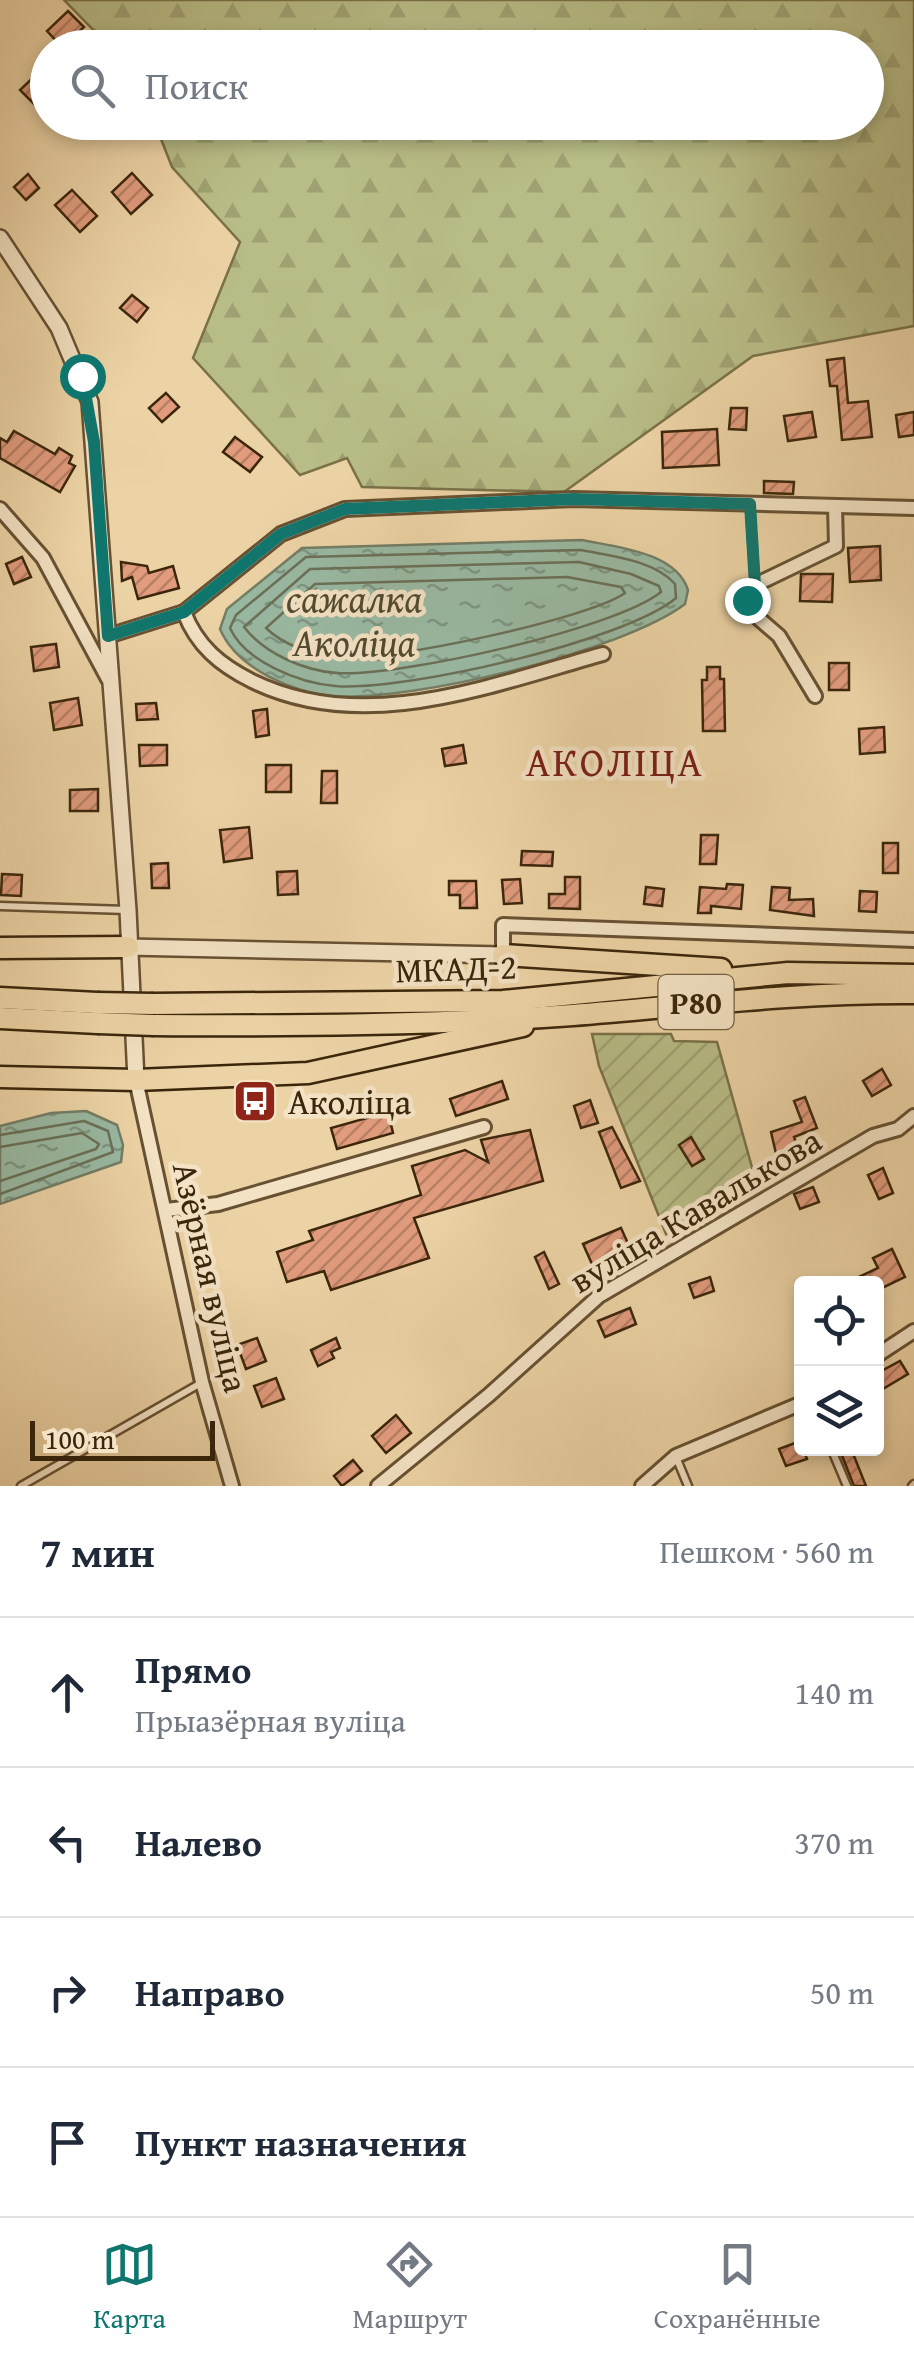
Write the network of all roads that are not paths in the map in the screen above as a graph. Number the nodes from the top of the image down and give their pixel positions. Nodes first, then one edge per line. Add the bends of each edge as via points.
1 (0, 238) edge
2 (750, 504) junction
3 (835, 506) junction
4 (914, 508) edge
5 (0, 510) edge
6 (755, 585) junction
7 (184, 612) junction
8 (108, 636) junction
9 (604, 654) dead end
10 (112, 685) junction
11 (815, 696) dead end
12 (0, 906) edge
13 (128, 910) junction
14 (914, 940) edge
15 (128, 947) junction
16 (0, 948) edge
17 (503, 955) junction
18 (788, 973) junction
19 (914, 975) edge
20 (914, 993) edge
21 (0, 998) edge
22 (98, 1013) junction
23 (154, 1014) junction
24 (573, 1014) junction
25 (0, 1018) edge
26 (0, 1077) edge
27 (136, 1080) junction
28 (914, 1116) edge
29 (484, 1127) dead end
30 (166, 1210) junction
31 (914, 1331) edge
32 (884, 1351) edge
33 (202, 1382) junction
34 (794, 1406) edge
35 (676, 1456) junction
36 (834, 1456) edge
37 (21, 1486) edge
38 (232, 1486) edge
39 (378, 1486) edge
40 (642, 1486) edge
41 (688, 1486) edge
42 (847, 1486) edge

1 - 8 street via 59,328 90,402
2 - 3 street
2 - 6 lane
2 - 7 street via 574,499 345,509 281,534
3 - 4 street
3 - 6 street via 836,546
5 - 10 street via 43,558
6 - 11 street via 747,600 750,611 779,636
7 - 8 street
7 - 9 street via 208,652 232,671 329,706 391,704
8 - 10 street
10 - 13 street
12 - 13 lane
13 - 15 street
14 - 17 street via 503,925
15 - 16 highway
15 - 17 street
15 - 27 street
17 - 18 highway
18 - 19 highway, МКАД-2 / Р80
18 - 23 highway, МКАД-2 / Р80 via 503,1001
20 - 24 highway, Р80 via 822,992
21 - 22 highway, МКАД-2 / Р80
22 - 23 highway, МКАД-2 / Р80, bridge
22 - 25 highway, Р80
23 - 24 highway, Р80 via 411,1022
24 - 27 highway via 308,1073
26 - 27 highway
27 - 30 street, Азёрная вуліца
28 - 39 street, вуліца Кавалькова via 599,1296
29 - 30 street via 235,1200
30 - 33 street, Азёрная вуліца
31 - 32 street
33 - 37 lane
33 - 38 street, Азёрная вуліца
34 - 35 street
35 - 40 street
35 - 41 lane
36 - 42 lane

